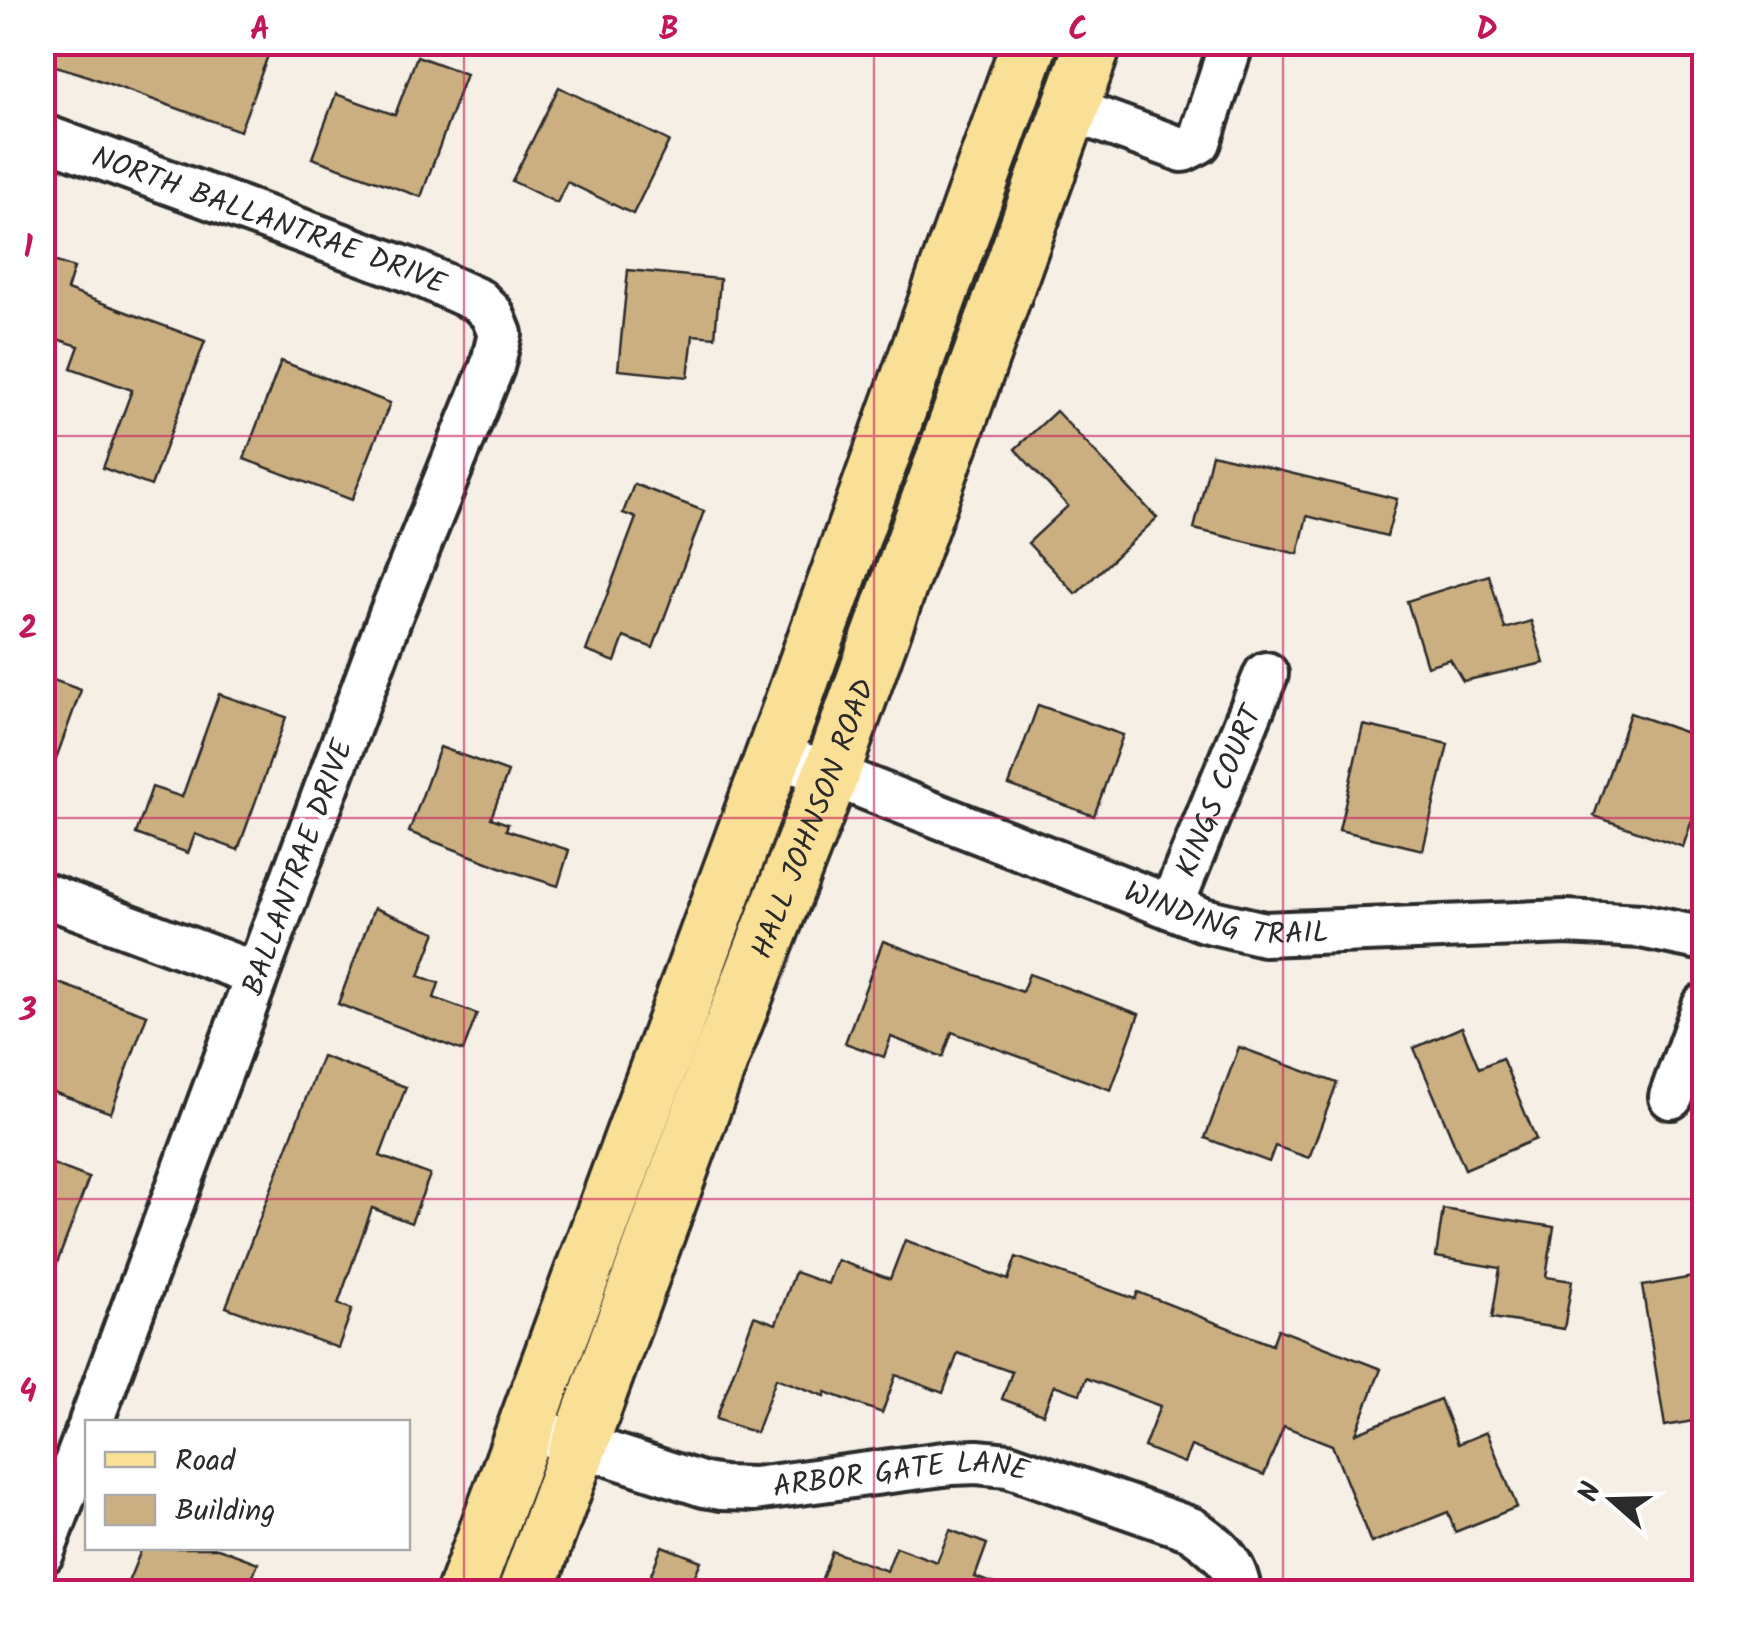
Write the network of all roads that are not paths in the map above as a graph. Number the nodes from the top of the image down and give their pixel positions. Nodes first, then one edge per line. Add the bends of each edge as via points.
1 (1030, 42) edge
2 (1094, 42) edge
3 (1232, 42) edge
4 (1070, 109) junction
5 (42, 136) edge
6 (492, 314) joint
7 (1266, 674) dead end
8 (774, 755) junction
9 (831, 774) junction
10 (42, 894) edge
11 (1171, 907) junction
12 (1704, 940) edge
13 (256, 974) junction
14 (1704, 1006) edge
15 (1671, 1097) dead end
16 (92, 1420) edge
17 (526, 1427) junction
18 (85, 1439) edge
19 (580, 1445) junction
20 (42, 1552) edge
21 (465, 1592) edge
22 (526, 1592) edge
23 (1239, 1592) edge

1 - 8 main road, HALL JOHNSON ROAD
2 - 4 main road, HALL JOHNSON ROAD
3 - 4 street via 1198,142 1183,150
4 - 9 main road, HALL JOHNSON ROAD
5 - 6 street, NORTH BALLANTRAE DRIVE via 417,273 479,301
6 - 13 street, BALLANTRAE DRIVE via 500,334 492,367
7 - 11 street, KINGS COURT
8 - 9 street, WINDING TRAIL
8 - 17 main road, HALL JOHNSON ROAD
9 - 11 street, WINDING TRAIL
9 - 19 main road, HALL JOHNSON ROAD
10 - 13 street
11 - 12 street, WINDING TRAIL via 1264,934 1566,922 1642,926
13 - 16 street, BALLANTRAE DRIVE
14 - 15 street
17 - 19 street, ARBOR GATE LANE
17 - 21 main road, HALL JOHNSON ROAD
18 - 20 street
19 - 22 main road, HALL JOHNSON ROAD
19 - 23 street, ARBOR GATE LANE via 704,1485 754,1490 951,1463 1008,1464 1190,1530 1227,1559

